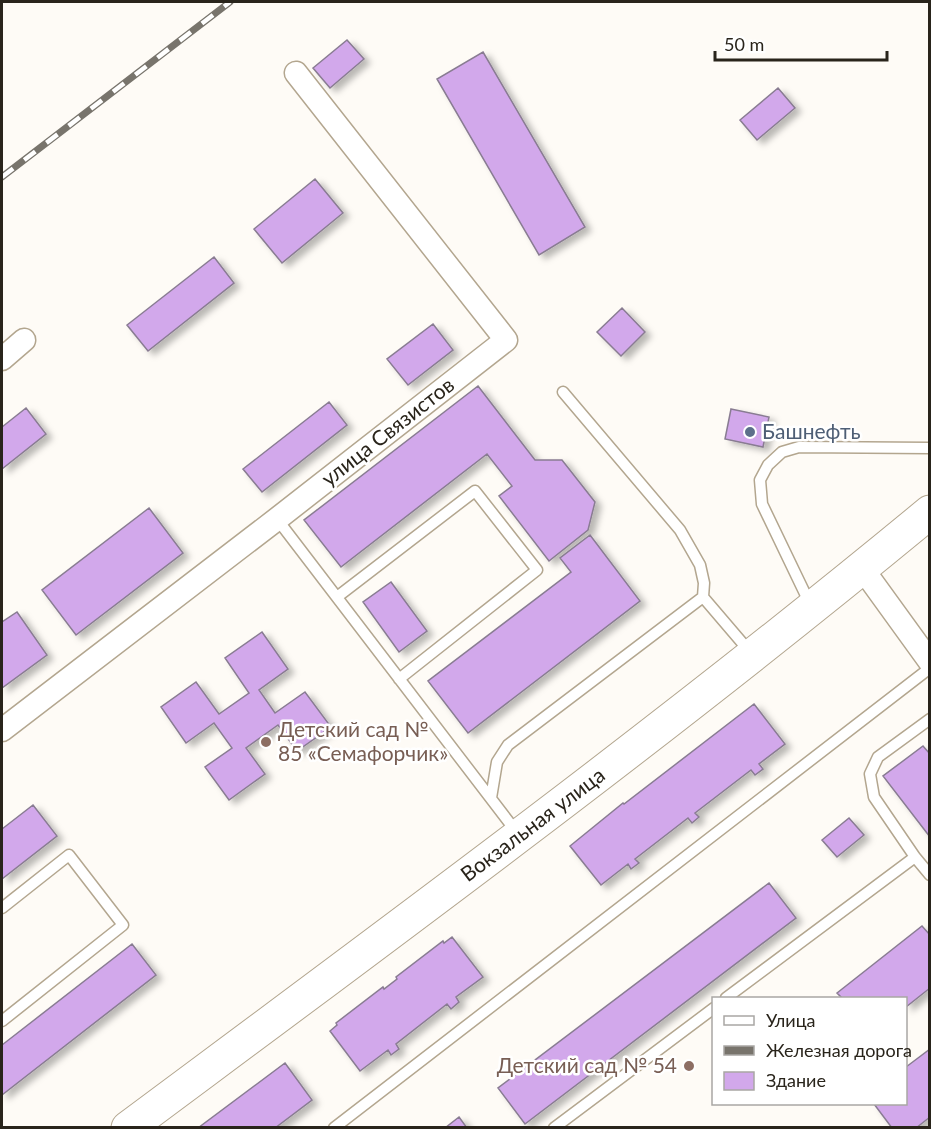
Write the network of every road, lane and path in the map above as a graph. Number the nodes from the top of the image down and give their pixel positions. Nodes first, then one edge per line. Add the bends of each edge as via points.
1 (296, 73) dead end
2 (24, 340) dead end
3 (2, 359) edge
4 (563, 392) dead end
5 (930, 448) edge
6 (930, 512) edge
7 (277, 519) junction
8 (862, 568) junction
9 (337, 597) junction
10 (703, 597) junction
11 (812, 609) junction
12 (752, 655) junction
13 (930, 662) edge
14 (930, 668) edge
15 (399, 679) junction
16 (930, 719) edge
17 (2, 730) edge
18 (491, 798) junction
19 (520, 836) junction
20 (915, 857) junction
21 (930, 875) edge
22 (2, 908) edge
23 (729, 997) edge
24 (712, 1010) edge
25 (2, 1020) edge
26 (128, 1128) edge
27 (334, 1128) edge
28 (554, 1128) edge

1 - 7 street, улица Связистов via 506,340
2 - 3 street
4 - 10 lane via 680,530 700,565
5 - 11 lane via 799,447 782,452 768,465 760,480 762,504
6 - 8 main road, Вокзальная улица
7 - 9 lane
7 - 17 street, улица Связистов
8 - 11 main road, Вокзальная улица
8 - 13 street
9 - 15 lane
9 - 15 lane via 475,491 537,570
10 - 12 lane
10 - 18 lane via 508,745 497,762
11 - 12 main road, Вокзальная улица
12 - 19 main road, Вокзальная улица
14 - 27 lane
15 - 18 lane
16 - 20 lane via 878,757 870,774 874,797
18 - 19 lane
19 - 26 main road, Вокзальная улица
20 - 21 lane
20 - 23 lane
22 - 25 lane via 69,855 123,925
24 - 28 lane

